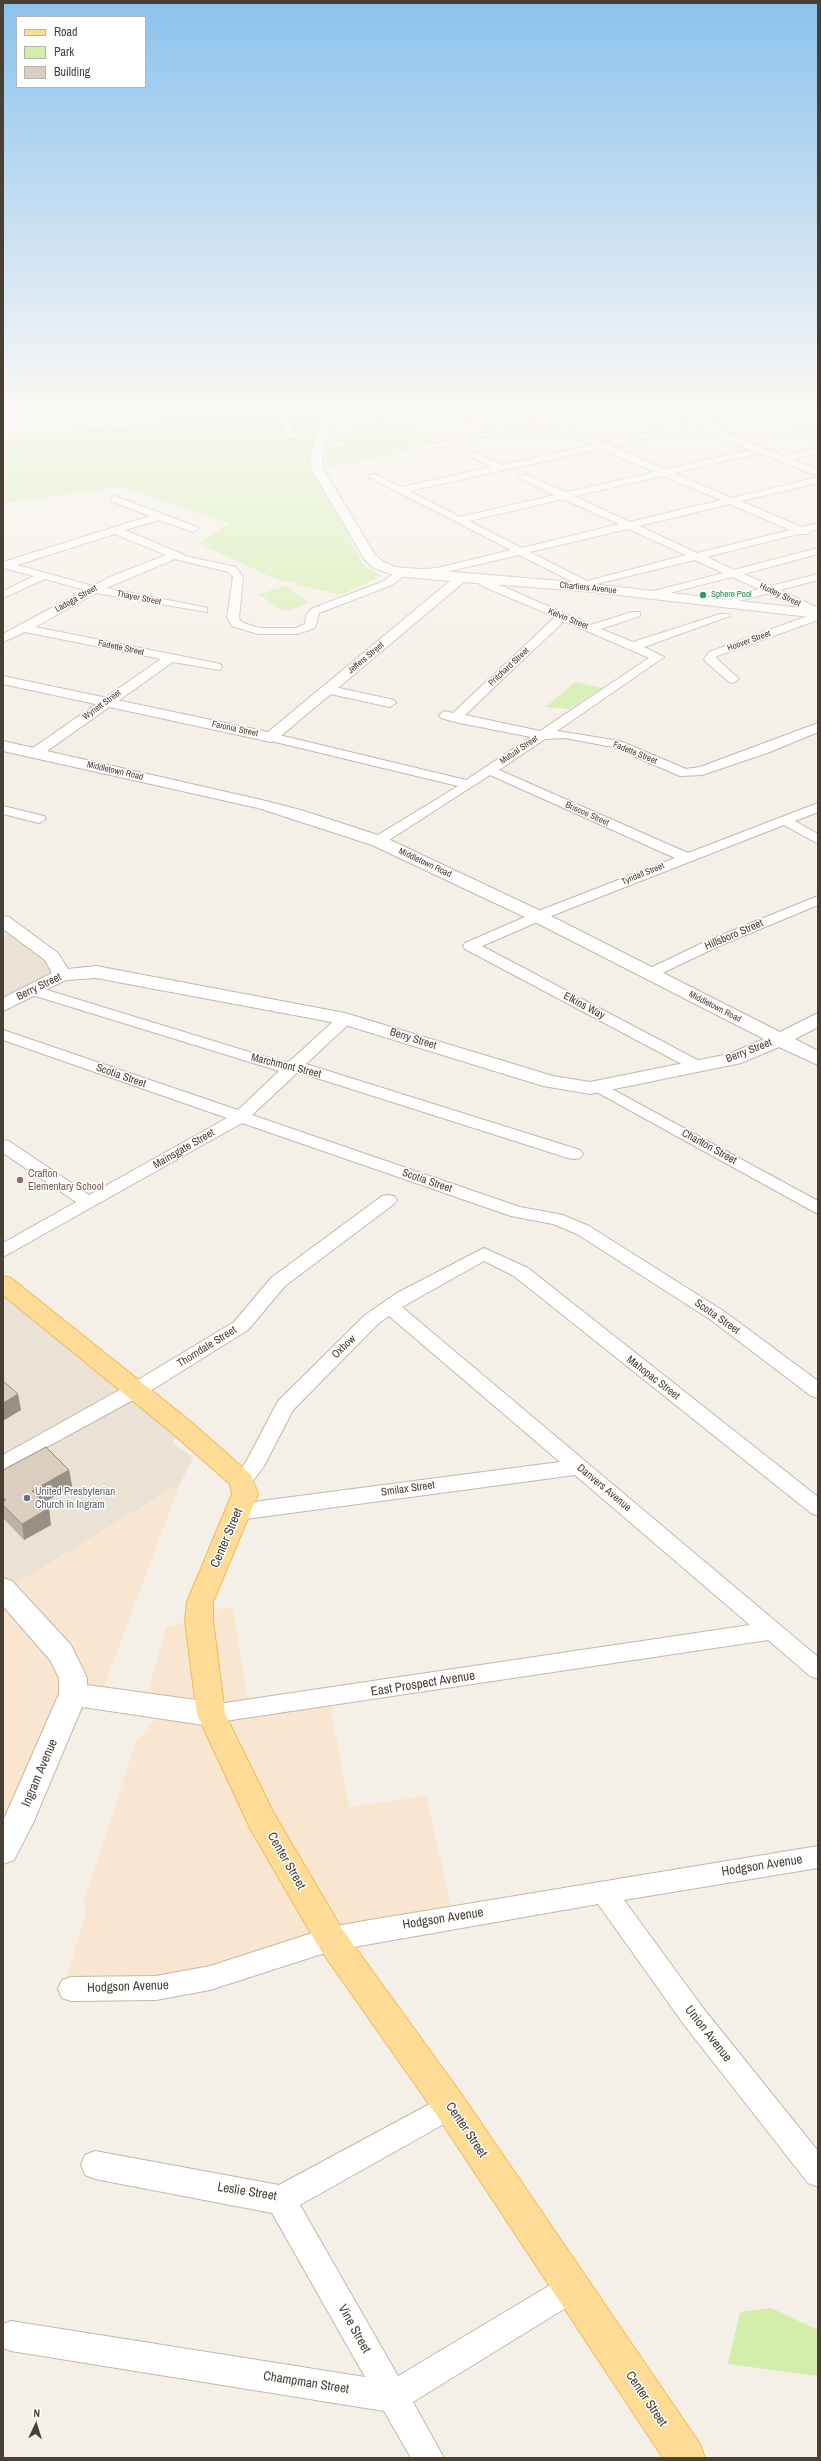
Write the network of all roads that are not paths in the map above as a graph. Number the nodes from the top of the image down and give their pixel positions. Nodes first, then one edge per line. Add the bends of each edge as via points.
1 (144, 521) edge
2 (171, 521) edge
3 (348, 521) edge
4 (461, 521) edge
5 (619, 521) edge
6 (646, 521) edge
7 (779, 521) edge
8 (628, 525) junction
9 (818, 526) edge
10 (115, 530) junction
11 (193, 530) dead end
12 (801, 530) junction
13 (818, 538) edge
14 (520, 551) junction
15 (818, 551) edge
16 (174, 556) junction
17 (697, 557) junction
18 (401, 573) junction
19 (732, 573) junction
20 (43, 576) junction
21 (818, 577) edge
22 (461, 578) junction
23 (480, 579) junction
24 (584, 587) junction
25 (93, 589) junction
26 (770, 590) junction
27 (3, 595) edge
28 (650, 595) junction
29 (720, 603) junction
30 (203, 610) dead end
31 (816, 611) edge
32 (636, 614) dead end
33 (563, 616) junction
34 (724, 616) dead end
35 (25, 628) junction
36 (592, 628) junction
37 (3, 638) edge
38 (634, 646) junction
39 (658, 657) joint
40 (170, 658) junction
41 (216, 667) dead end
42 (733, 679) dead end
43 (3, 680) edge
44 (330, 690) junction
45 (106, 702) junction
46 (390, 703) dead end
47 (450, 716) joint
48 (818, 727) edge
49 (542, 735) junction
50 (270, 737) junction
51 (3, 746) edge
52 (35, 753) junction
53 (489, 770) junction
54 (467, 784) junction
55 (818, 807) edge
56 (3, 810) edge
57 (39, 819) dead end
58 (785, 820) junction
59 (818, 840) edge
60 (378, 841) junction
61 (685, 858) junction
62 (818, 900) edge
63 (537, 916) junction
64 (3, 921) edge
65 (470, 946) joint
66 (651, 973) junction
67 (62, 975) junction
68 (34, 991) junction
69 (3, 1005) edge
70 (345, 1019) junction
71 (818, 1019) edge
72 (3, 1035) edge
73 (779, 1040) junction
74 (818, 1059) edge
75 (295, 1066) junction
76 (699, 1067) junction
77 (600, 1087) junction
78 (240, 1117) junction
79 (3, 1145) edge
80 (574, 1154) dead end
81 (388, 1200) dead end
82 (89, 1203) junction
83 (818, 1208) edge
84 (3, 1251) edge
85 (484, 1254) joint
86 (3, 1283) edge
87 (390, 1306) junction
88 (135, 1390) junction
89 (818, 1391) edge
90 (3, 1464) edge
91 (579, 1467) junction
92 (237, 1476) junction
93 (818, 1508) edge
94 (238, 1512) junction
95 (3, 1588) edge
96 (772, 1631) junction
97 (818, 1670) edge
98 (86, 1695) junction
99 (211, 1714) junction
100 (3, 1851) edge
101 (818, 1857) edge
102 (604, 1892) junction
103 (331, 1939) junction
104 (71, 1989) dead end
105 (450, 2106) junction
106 (95, 2165) dead end
107 (818, 2173) edge
108 (281, 2200) junction
109 (572, 2288) junction
110 (11, 2336) dead end
111 (392, 2397) junction
112 (428, 2458) edge
113 (686, 2458) edge

1 - 10 street
2 - 11 street
3 - 18 street, Chartiers Avenue via 370,557 379,565
4 - 14 street
5 - 8 street, Huxley Street
6 - 8 street
7 - 12 street
8 - 14 street
8 - 17 street, Huxley Street
9 - 12 street
10 - 16 street
10 - 20 street, Thayer Street via 5,565
12 - 13 street
12 - 17 street
14 - 18 street via 437,571
14 - 24 street via 582,582
15 - 19 street
16 - 18 street via 224,566 236,572 238,577 233,618 236,624 258,631 297,631 311,626 315,611 388,583
16 - 25 street, Ladoga Street
17 - 19 street, Huxley Street
17 - 24 street via 592,582
18 - 22 street, Chartiers Avenue
19 - 26 street, Huxley Street
19 - 28 street
20 - 25 street, Thayer Street
20 - 27 street
21 - 26 street
22 - 23 street, Chartiers Avenue
22 - 44 street, Jeffers Street
23 - 24 street, Chartiers Avenue
23 - 33 street, Kelvin Street via 486,584
24 - 28 street, Chartiers Avenue
25 - 30 street, Thayer Street
25 - 35 street, Ladoga Street
26 - 29 street
26 - 31 street, Huxley Street
28 - 29 street, Chartiers Avenue
29 - 31 street, Chartiers Avenue
31 - 42 street, Hoover Street via 713,654 710,659
32 - 36 street
33 - 36 street, Kelvin Street
33 - 47 street, Pritchard Street
34 - 38 street
35 - 37 street, Ladoga Street
35 - 40 street, Fadette Street
36 - 38 street, Kelvin Street
38 - 39 street, Kelvin Street
39 - 49 street, Mutual Street
40 - 41 street, Fadette Street
40 - 45 street, Wynett Street
43 - 45 street, Faronia Street
44 - 46 street
44 - 50 street, Jeffers Street
45 - 50 street, Faronia Street
45 - 52 street, Wynett Street
47 - 49 street, Fadette Street
48 - 49 street, Fadette Street via 765,749 685,774 616,744 565,734
49 - 53 street, Mutual Street
50 - 54 street, Faronia Street
51 - 52 street, Middletown Road
52 - 60 street, Middletown Road via 298,814
53 - 54 street, Mutual Street
53 - 61 street, Briscoe Street
54 - 60 street, Mutual Street
55 - 58 street, Tyndall Street
56 - 57 street
58 - 59 street
58 - 61 street, Tyndall Street
60 - 63 street, Middletown Road
61 - 63 street, Tyndall Street
62 - 66 street, Hillsboro Street via 714,943
63 - 65 street, Tyndall Street
63 - 66 street, Middletown Road
64 - 67 street via 52,958
65 - 76 street, Elkins Way
66 - 73 street, Middletown Road
67 - 68 street, Berry Street
67 - 70 street, Berry Street via 96,972
68 - 69 street, Berry Street
68 - 75 street, Marchmont Street via 281,1067
70 - 75 street, Mainsgate Street
70 - 77 street, Berry Street via 550,1082 579,1087
71 - 73 street, Berry Street
72 - 78 street, Scotia Street
73 - 74 street, Middletown Road
73 - 76 street, Berry Street via 734,1059
75 - 78 street, Mainsgate Street
75 - 80 street, Marchmont Street
76 - 77 street, Berry Street
77 - 83 street, Charlton Street
78 - 82 street, Mainsgate Street
78 - 89 street, Scotia Street via 517,1212 557,1219 583,1230 718,1316
79 - 82 street
81 - 88 street, Thorndale Street via 278,1282 241,1326
82 - 84 street, Mainsgate Street
85 - 87 street, Oxbow
85 - 93 street, Mahopac Street via 521,1272
86 - 88 main road
87 - 91 street, Danvers Avenue
87 - 92 street, Oxbow via 372,1319 289,1401 254,1466
88 - 90 street, Thorndale Street
88 - 92 main road
91 - 94 street, Smilax Street
91 - 96 street, Danvers Avenue
92 - 94 main road, Center Street via 244,1494
94 - 99 main road, Center Street via 200,1602 199,1621
95 - 98 street via 61,1652 73,1678
96 - 97 street, Danvers Avenue
96 - 99 street, East Prospect Avenue
98 - 99 street, East Prospect Avenue
98 - 100 street, Ingram Avenue
99 - 103 main road, Center Street via 262,1821
101 - 102 street, Hodgson Avenue
102 - 103 street, Hodgson Avenue
102 - 107 street, Union Avenue via 694,2017
103 - 104 street, Hodgson Avenue via 210,1978 186,1983 156,1988
103 - 105 main road, Center Street
105 - 108 street, Leslie Street
105 - 109 main road, Center Street
106 - 108 street, Leslie Street
108 - 111 street, Vine Street
109 - 111 street
109 - 113 main road, Center Street
110 - 111 street, Champman Street
111 - 112 street, Vine Street

